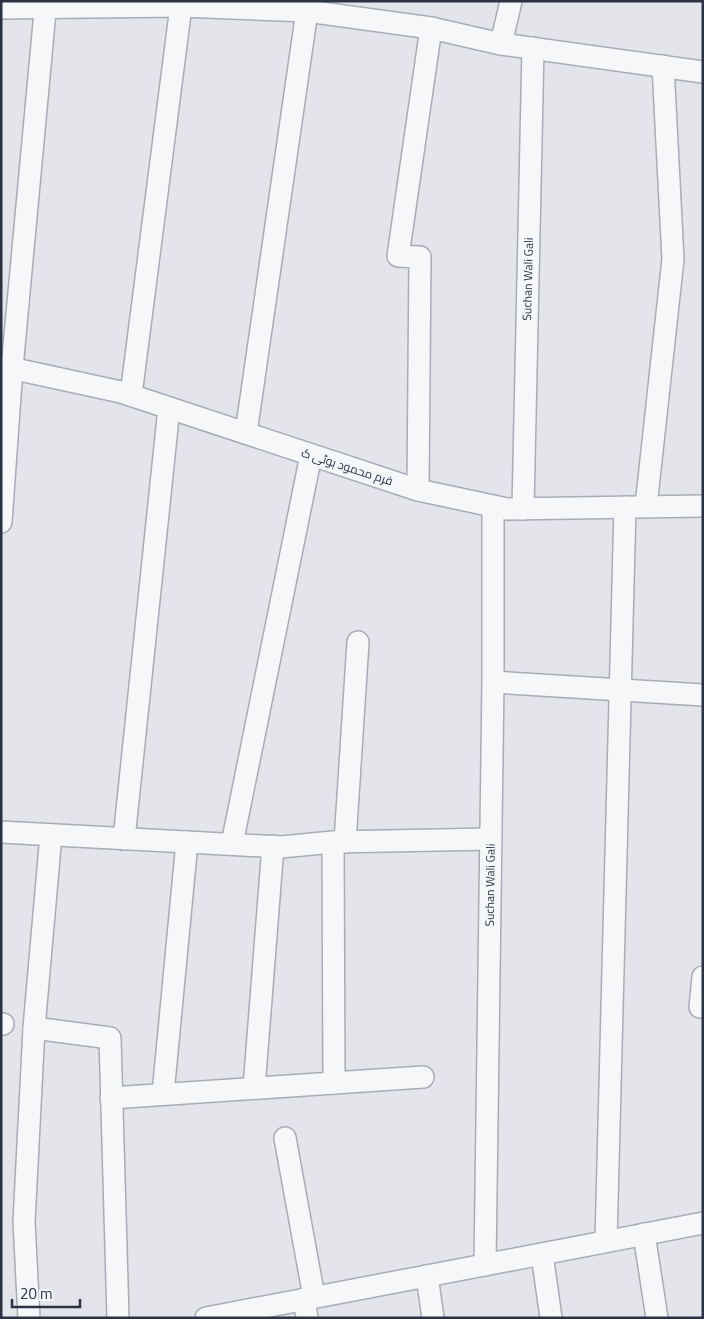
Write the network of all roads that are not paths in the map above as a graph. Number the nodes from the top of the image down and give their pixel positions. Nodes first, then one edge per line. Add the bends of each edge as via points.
1 (511, 1) edge
2 (155, 4) edge
3 (46, 5) edge
4 (180, 6) junction
5 (285, 6) edge
6 (1, 8) edge
7 (307, 11) junction
8 (431, 28) junction
9 (501, 44) junction
10 (533, 48) junction
11 (663, 66) junction
12 (703, 72) edge
13 (6, 367) edge
14 (131, 395) junction
15 (169, 408) junction
16 (246, 433) junction
17 (311, 454) junction
18 (418, 490) junction
19 (493, 506) junction
20 (703, 506) edge
21 (635, 507) junction
22 (523, 509) junction
23 (1, 522) edge
24 (358, 642) dead end
25 (493, 682) junction
26 (620, 690) junction
27 (703, 695) edge
28 (1, 832) edge
29 (51, 835) junction
30 (124, 839) junction
31 (490, 839) junction
32 (187, 842) junction
33 (339, 842) junction
34 (232, 844) junction
35 (273, 846) junction
36 (703, 977) edge
37 (700, 1007) dead end
38 (34, 1028) junction
39 (423, 1077) dead end
40 (334, 1083) junction
41 (254, 1088) junction
42 (163, 1094) junction
43 (111, 1098) junction
44 (285, 1138) dead end
45 (703, 1222) edge
46 (644, 1234) junction
47 (606, 1241) junction
48 (542, 1254) junction
49 (485, 1265) junction
50 (427, 1276) junction
51 (309, 1305) edge
52 (29, 1318) edge
53 (118, 1318) edge
54 (206, 1318) edge
55 (432, 1318) edge
56 (551, 1318) edge
57 (657, 1318) edge

1 - 9 street
2 - 3 street
2 - 4 street
3 - 6 street
3 - 13 street
4 - 5 street
4 - 14 street
5 - 7 street
7 - 8 street
7 - 16 street
8 - 9 street
8 - 18 street via 398,256 420,257
9 - 10 street
10 - 11 street
10 - 22 street, Suchan Wali Gali
11 - 12 street
11 - 21 street via 673,258
13 - 14 street, فرم محمود بوٹی ک
13 - 23 street
14 - 15 street, فرم محمود بوٹی ک
15 - 16 street, فرم محمود بوٹی ک
15 - 30 street
16 - 17 street, فرم محمود بوٹی ک
17 - 18 street, فرم محمود بوٹی ک
17 - 34 street
18 - 19 street, فرم محمود بوٹی ک
19 - 22 street, فرم محمود بوٹی ک
19 - 25 street, Suchan Wali Gali
20 - 21 street, فرم محمود بوٹی ک
21 - 22 street, فرم محمود بوٹی ک
21 - 26 street
24 - 33 street
25 - 26 street
25 - 31 street, Suchan Wali Gali
26 - 27 street
26 - 47 street
28 - 29 street
29 - 30 street
29 - 38 street
30 - 32 street
31 - 33 street
31 - 49 street, Suchan Wali Gali
32 - 34 street
32 - 42 street
33 - 35 street
33 - 40 street
34 - 35 street
35 - 41 street
36 - 37 street
38 - 43 street via 110,1038
38 - 52 street via 24,1222
39 - 40 street
40 - 41 street
41 - 42 street
42 - 43 street
43 - 53 street
44 - 51 street
45 - 46 street
46 - 47 street
46 - 57 street
47 - 48 street
48 - 49 street
48 - 56 street
49 - 50 street
50 - 51 street
50 - 55 street
51 - 54 street

